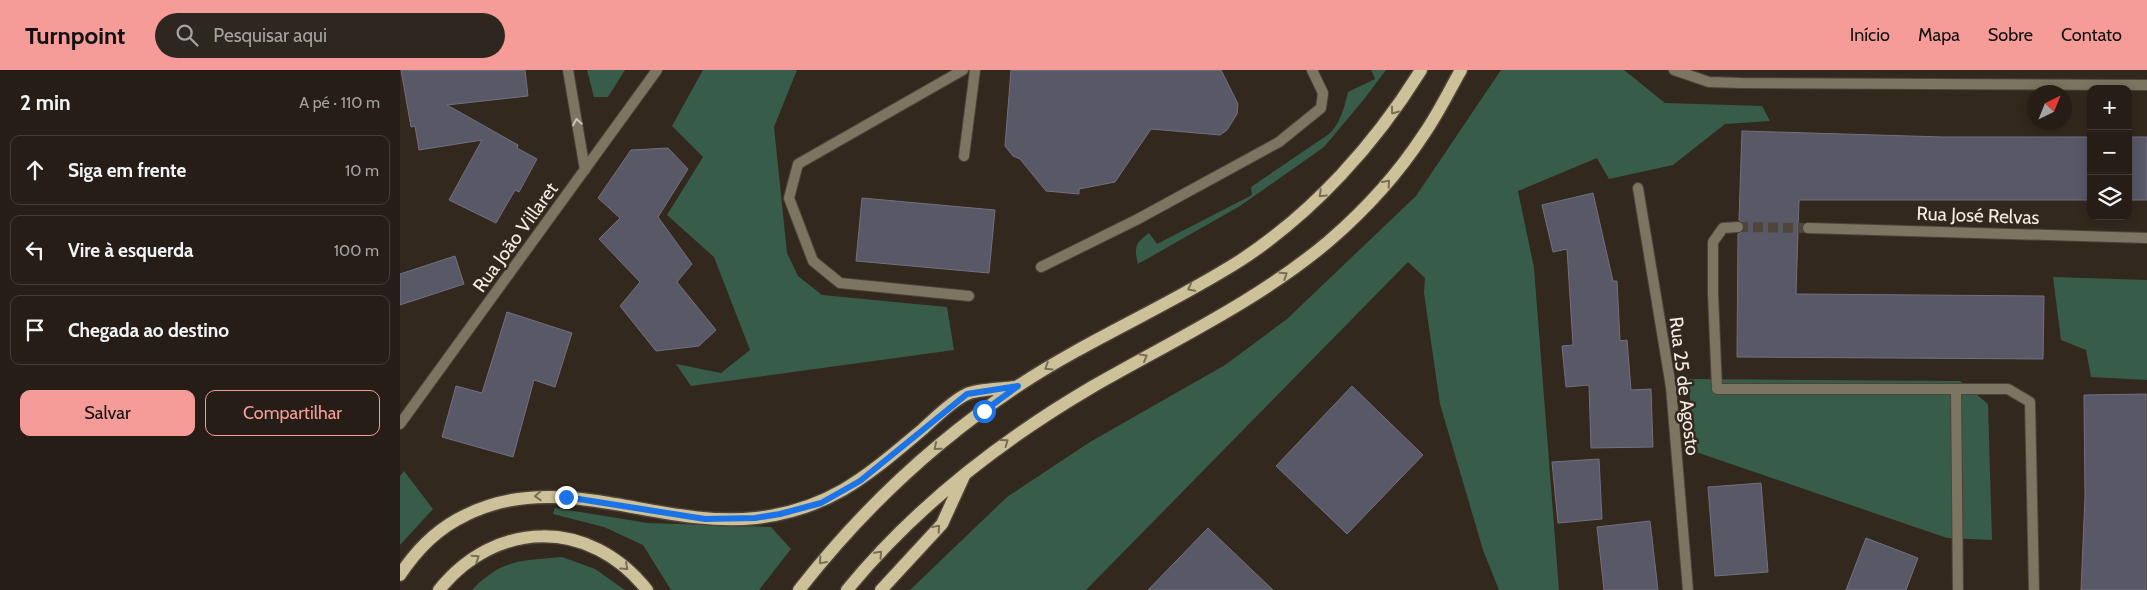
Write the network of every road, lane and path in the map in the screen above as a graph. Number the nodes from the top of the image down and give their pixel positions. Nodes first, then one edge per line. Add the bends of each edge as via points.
1 (568, 70) edge
2 (657, 70) edge
3 (963, 70) edge
4 (975, 70) edge
5 (1312, 70) edge
6 (1421, 70) edge
7 (1461, 70) edge
8 (1674, 70) edge
9 (2147, 85) edge
10 (964, 156) dead end
11 (585, 170) junction
12 (1638, 188) dead end
13 (1738, 227) tunnel mouth
14 (1808, 228) tunnel mouth
15 (2147, 238) edge
16 (1041, 267) dead end
17 (969, 296) dead end
18 (1018, 386) junction
19 (1956, 389) junction
20 (400, 424) edge
21 (967, 471) junction
22 (400, 575) edge
23 (439, 590) edge
24 (646, 590) edge
25 (798, 590) edge
26 (847, 590) edge
27 (882, 590) edge
28 (1688, 590) edge
29 (1958, 590) edge
30 (2034, 590) edge

11 -> 1 street
2 - 11 street, Rua João Villaret
3 - 17 street via 798,164 789,198 813,261 840,283
4 - 10 street
5 - 16 street via 1323,93 1321,108 1279,142 1138,219
6 -> 18 main road via 1384,126 1356,159 1267,242 1224,270 1080,348
21 -> 7 main road via 1008,439 1224,314 1323,246 1359,214 1406,161
8 - 9 street via 1709,82 1733,83
11 - 20 street, Rua João Villaret
12 - 28 street, Rua 25 de Agosto via 1671,387
13 - 19 street via 1723,228 1713,242 1717,388
14 - 15 street, Rua José Relvas
18 -> 22 main road via 967,394 860,481 806,508 755,518 705,519 585,499 521,498 497,502 457,519 421,548
18 -> 25 main road via 952,435 900,480 842,538
19 - 29 street
19 - 30 street via 2008,389 2030,402
26 -> 21 main road via 892,539
27 -> 21 main road via 942,524
23 -> 24 main road via 464,566 500,544 539,536 578,540 598,548 622,564

